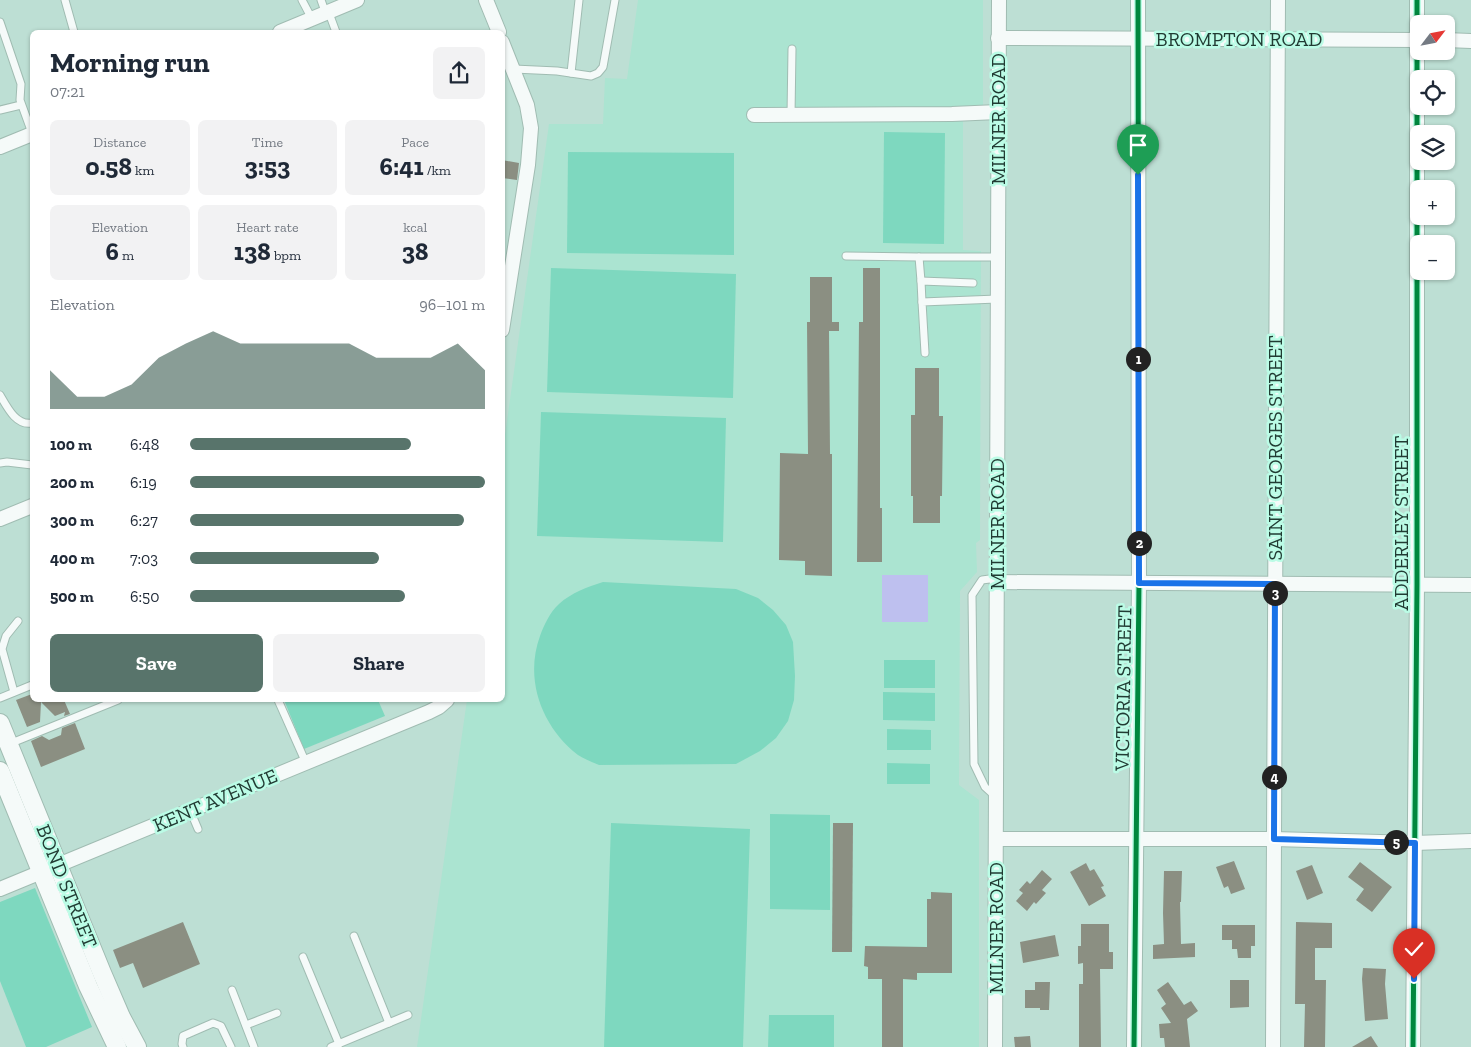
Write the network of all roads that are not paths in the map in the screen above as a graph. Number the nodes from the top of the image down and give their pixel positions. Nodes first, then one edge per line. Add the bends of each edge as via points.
1 (65, 0) edge
2 (302, 0) edge
3 (321, 0) edge
4 (357, 0) edge
5 (486, 0) edge
6 (579, 0) edge
7 (615, 0) edge
8 (999, 0) edge
9 (1138, 0) edge
10 (1278, 0) edge
11 (1416, 0) edge
12 (327, 13) junction
13 (1417, 15) edge
14 (312, 20) junction
15 (0, 22) edge
16 (73, 30) edge
17 (285, 30) edge
18 (335, 30) edge
19 (498, 30) edge
20 (998, 38) junction
21 (1138, 39) junction
22 (1278, 39) junction
23 (1410, 40) edge
24 (1455, 40) edge
25 (1471, 40) edge
26 (505, 49) edge
27 (792, 49) dead end
28 (1418, 60) edge
29 (514, 69) junction
30 (571, 73) junction
31 (21, 105) junction
32 (0, 110) edge
33 (998, 112) junction
34 (754, 115) dead end
35 (791, 115) junction
36 (30, 128) edge
37 (30, 134) edge
38 (0, 147) edge
39 (846, 256) dead end
40 (919, 257) junction
41 (997, 257) junction
42 (922, 281) junction
43 (973, 283) dead end
44 (997, 299) junction
45 (922, 302) junction
46 (505, 303) edge
47 (925, 353) dead end
48 (0, 395) edge
49 (30, 424) edge
50 (0, 464) edge
51 (30, 465) edge
52 (30, 507) edge
53 (0, 519) edge
54 (997, 580) junction
55 (1139, 583) junction
56 (1275, 584) junction
57 (1417, 585) junction
58 (1471, 585) edge
59 (18, 621) dead end
60 (30, 686) edge
61 (14, 692) junction
62 (0, 698) edge
63 (113, 702) edge
64 (279, 702) edge
65 (444, 702) edge
66 (0, 723) edge
67 (9, 744) junction
68 (306, 763) junction
69 (0, 771) edge
70 (996, 798) junction
71 (190, 810) junction
72 (198, 829) dead end
73 (1135, 838) junction
74 (996, 839) junction
75 (1274, 839) junction
76 (1471, 841) edge
77 (1415, 843) junction
78 (59, 866) junction
79 (42, 872) junction
80 (0, 889) edge
81 (354, 936) dead end
82 (303, 957) dead end
83 (232, 990) dead end
84 (277, 1012) dead end
85 (408, 1015) dead end
86 (389, 1023) junction
87 (246, 1025) junction
88 (338, 1044) junction
89 (117, 1047) edge
90 (137, 1047) edge
91 (184, 1047) edge
92 (230, 1047) edge
93 (254, 1047) edge
94 (331, 1047) edge
95 (995, 1047) edge
96 (1134, 1047) edge
97 (1273, 1047) edge
98 (1413, 1047) edge

1 - 16 lane
2 - 14 lane
3 - 12 lane
4 - 12 street
5 - 19 street
6 - 30 lane
7 - 30 lane via 603,67 595,75
8 - 20 street, MILNER ROAD
9 - 21 street, VICTORIA STREET
10 - 22 street, SAINT GEORGES STREET
11 - 13 street, ADDERLEY STREET
12 - 14 street
12 - 18 lane
14 - 17 street
15 - 31 lane via 21,84
20 - 21 street, BROMPTON ROAD
20 - 33 street, MILNER ROAD
21 - 22 street, BROMPTON ROAD
21 - 55 street, VICTORIA STREET
22 - 23 street, BROMPTON ROAD
22 - 56 street, SAINT GEORGES STREET
24 - 25 street
26 - 29 street
27 - 35 lane
28 - 57 street, ADDERLEY STREET
29 - 30 lane
29 - 46 street via 527,105 531,128
31 - 32 lane
31 - 36 lane
33 - 35 street
33 - 41 street, MILNER ROAD
34 - 35 street
37 - 38 street
39 - 40 lane
40 - 41 lane
40 - 42 lane
41 - 44 street, MILNER ROAD
42 - 43 lane
42 - 45 lane
44 - 45 lane
44 - 54 street, MILNER ROAD
45 - 47 lane
48 - 49 lane via 18,420
50 - 51 lane
52 - 53 street
54 - 55 street
54 - 70 street, MILNER ROAD
54 - 70 lane via 982,580 972,595 974,764 985,787
55 - 56 street
55 - 73 street, VICTORIA STREET
56 - 57 street
56 - 75 street, SAINT GEORGES STREET
57 - 58 street
57 - 77 street, ADDERLEY STREET
59 - 61 lane via 6,636 2,649
60 - 61 lane
61 - 62 lane
63 - 67 lane
64 - 68 lane
65 - 68 street, KENT AVENUE via 429,712
66 - 67 street, BOND STREET
67 - 78 street, BOND STREET
68 - 71 street, KENT AVENUE
69 - 79 street, BOND STREET
70 - 74 street, MILNER ROAD
71 - 72 lane
71 - 78 street, KENT AVENUE
73 - 74 street
73 - 75 street
73 - 96 street, VICTORIA STREET
74 - 95 street, MILNER ROAD
75 - 77 street
75 - 97 street, SAINT GEORGES STREET
76 - 77 street
77 - 98 street, ADDERLEY STREET
78 - 79 street, KENT AVENUE
78 - 90 street, BOND STREET via 102,973
79 - 80 street, KENT AVENUE
79 - 89 street, BOND STREET via 88,986
81 - 86 lane
82 - 88 lane
83 - 87 lane
84 - 87 lane
85 - 86 lane
86 - 88 lane
87 - 93 lane
88 - 94 lane
91 - 92 lane via 183,1036 213,1023 221,1026

